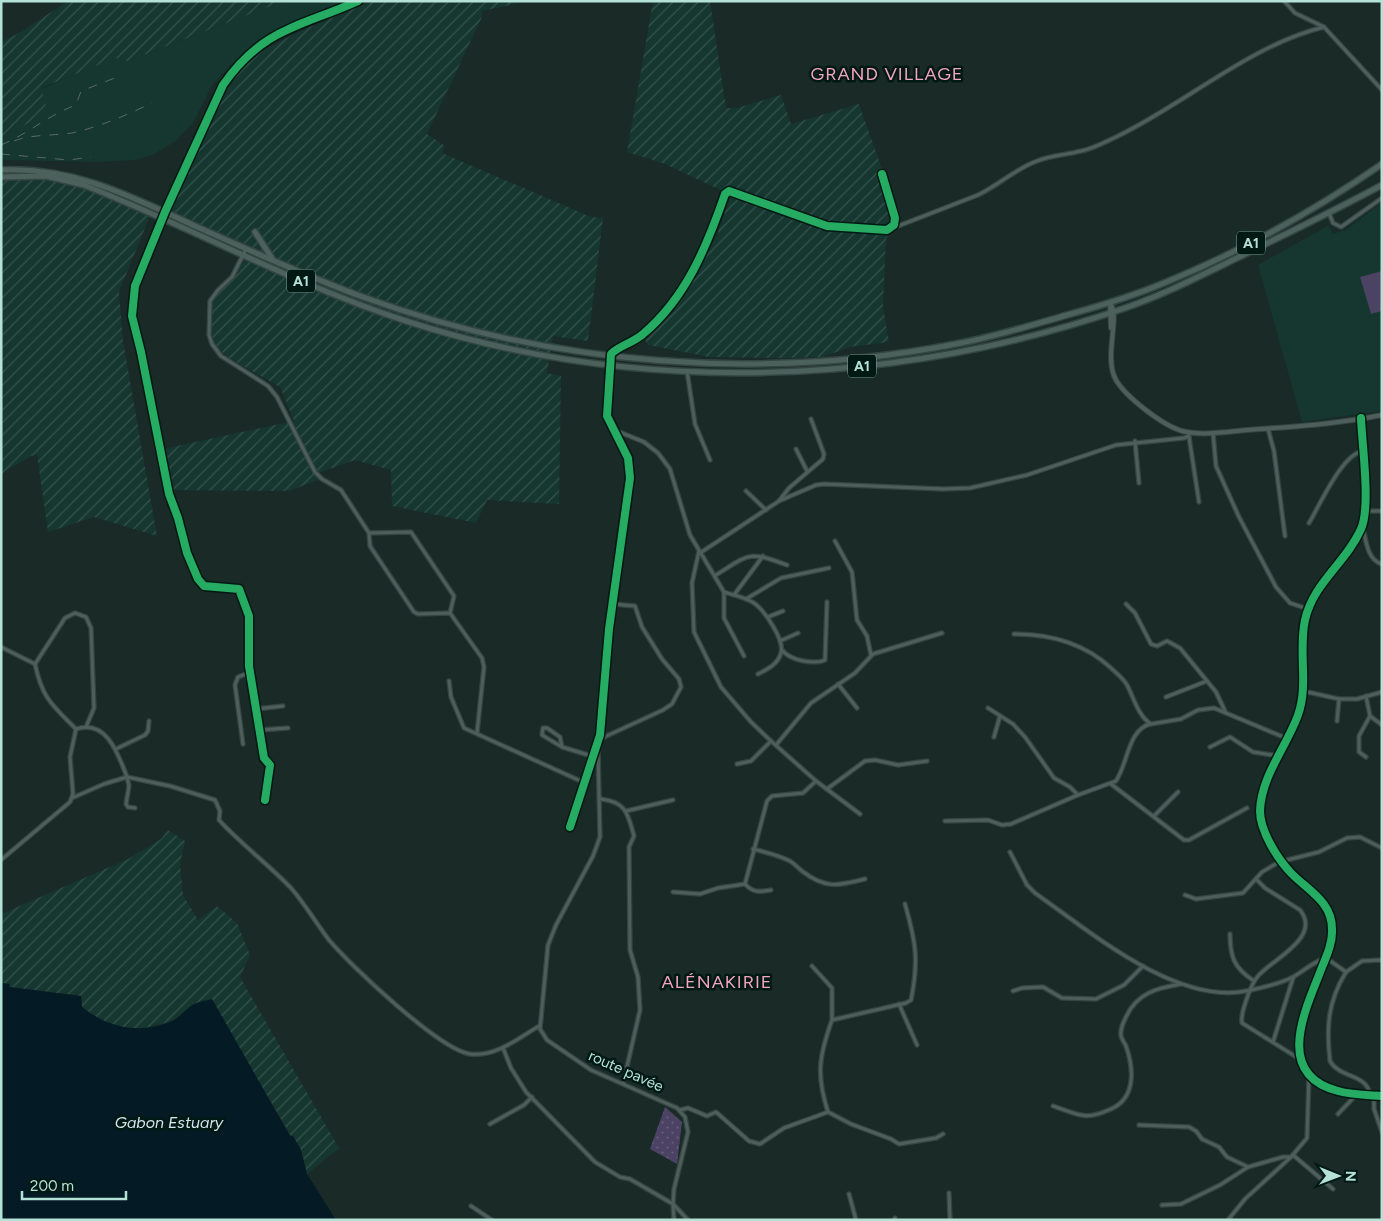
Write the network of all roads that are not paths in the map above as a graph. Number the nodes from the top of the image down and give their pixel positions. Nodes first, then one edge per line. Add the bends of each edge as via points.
1 (358, 1) edge
2 (1284, 1) edge
3 (1324, 28) junction
4 (1382, 90) edge
5 (1382, 164) edge
6 (1, 170) edge
7 (882, 174) dead end
8 (1, 177) edge
9 (1382, 185) edge
10 (1382, 198) edge
11 (1329, 212) junction
12 (164, 215) junction
13 (887, 230) junction
14 (255, 232) dead end
15 (246, 249) junction
16 (244, 255) junction
17 (274, 260) junction
18 (1110, 302) junction
19 (1111, 312) junction
20 (611, 354) junction
21 (609, 365) junction
22 (686, 371) junction
23 (1382, 415) edge
24 (1360, 418) junction
25 (811, 419) dead end
26 (612, 429) junction
27 (1268, 429) junction
28 (1213, 432) junction
29 (1189, 434) junction
30 (1135, 441) junction
31 (796, 449) dead end
32 (1363, 451) junction
33 (710, 460) dead end
34 (807, 472) junction
35 (1139, 483) dead end
36 (746, 491) dead end
37 (779, 501) junction
38 (1199, 502) dead end
39 (766, 510) junction
40 (1365, 511) junction
41 (1382, 511) edge
42 (1309, 523) dead end
43 (1362, 527) junction
44 (369, 533) junction
45 (1285, 536) dead end
46 (835, 540) dead end
47 (700, 552) junction
48 (763, 556) junction
49 (1382, 564) edge
50 (788, 565) dead end
51 (829, 568) dead end
52 (716, 575) junction
53 (724, 592) junction
54 (734, 595) junction
55 (746, 599) junction
56 (827, 602) dead end
57 (613, 604) junction
58 (1126, 604) dead end
59 (1308, 609) junction
60 (783, 611) dead end
61 (450, 613) junction
62 (768, 617) junction
63 (942, 632) dead end
64 (798, 633) dead end
65 (1014, 634) dead end
66 (780, 641) junction
67 (1, 646) edge
68 (782, 651) junction
69 (744, 656) dead end
70 (871, 656) junction
71 (36, 664) junction
72 (250, 672) junction
73 (758, 674) dead end
74 (449, 681) dead end
75 (1207, 681) junction
76 (838, 684) junction
77 (1303, 691) junction
78 (1382, 692) edge
79 (1366, 696) junction
80 (1166, 697) dead end
81 (1339, 699) junction
82 (284, 706) dead end
83 (857, 708) dead end
84 (988, 708) dead end
85 (256, 709) junction
86 (1226, 712) junction
87 (1000, 716) junction
88 (1370, 716) junction
89 (149, 721) dead end
90 (1337, 721) dead end
91 (1151, 724) junction
92 (1382, 725) edge
93 (86, 727) junction
94 (288, 728) dead end
95 (76, 729) junction
96 (260, 730) junction
97 (476, 733) junction
98 (994, 737) dead end
99 (1288, 739) junction
100 (599, 740) junction
101 (771, 741) junction
102 (243, 744) dead end
103 (776, 745) junction
104 (598, 746) junction
105 (562, 747) junction
106 (1210, 747) dead end
107 (116, 750) junction
108 (1279, 756) junction
109 (594, 757) junction
110 (1366, 757) dead end
111 (928, 761) dead end
112 (738, 764) dead end
113 (127, 777) junction
114 (816, 781) junction
115 (585, 782) junction
116 (1111, 784) junction
117 (827, 789) junction
118 (1178, 792) dead end
119 (1078, 795) junction
120 (72, 798) junction
121 (601, 799) junction
122 (266, 800) dead end
123 (673, 800) dead end
124 (135, 808) dead end
125 (1247, 808) dead end
126 (626, 811) junction
127 (860, 814) dead end
128 (1154, 816) junction
129 (945, 821) dead end
130 (570, 828) dead end
131 (1382, 848) edge
132 (753, 849) junction
133 (1010, 852) dead end
134 (1, 860) edge
135 (1282, 860) junction
136 (865, 879) dead end
137 (1256, 879) junction
138 (745, 884) junction
139 (771, 890) dead end
140 (673, 892) dead end
141 (1185, 895) dead end
142 (905, 904) dead end
143 (1230, 934) dead end
144 (1326, 958) junction
145 (1382, 960) edge
146 (812, 966) dead end
147 (1143, 966) junction
148 (1346, 972) junction
149 (1293, 977) junction
150 (1254, 981) junction
151 (1182, 984) junction
152 (1250, 990) junction
153 (1013, 991) dead end
154 (899, 1004) junction
155 (832, 1020) junction
156 (539, 1026) junction
157 (1273, 1042) junction
158 (917, 1045) dead end
159 (503, 1048) junction
160 (1301, 1061) junction
161 (1309, 1074) junction
162 (623, 1084) junction
163 (1357, 1094) junction
164 (1372, 1095) junction
165 (1382, 1096) edge
166 (532, 1097) junction
167 (1053, 1106) dead end
168 (680, 1110) junction
169 (828, 1112) junction
170 (1338, 1114) dead end
171 (490, 1124) dead end
172 (1139, 1125) dead end
173 (1382, 1132) edge
174 (943, 1134) dead end
175 (1292, 1156) junction
176 (1248, 1167) junction
177 (1334, 1189) dead end
178 (949, 1193) dead end
179 (849, 1194) dead end
180 (673, 1204) junction
181 (1162, 1205) dead end
182 (472, 1206) dead end
183 (492, 1220) edge
184 (674, 1220) edge
185 (688, 1220) edge
186 (856, 1220) edge
187 (950, 1220) edge
188 (1228, 1220) edge

1 - 12 street via 277,34 241,62 223,85
2 - 3 street via 1295,13
3 - 4 street
3 - 13 street via 1285,39 1117,136 1084,151 1036,161 1013,171 978,195
5 - 18 highway, A1 via 1251,243 1162,284
6 - 12 highway, A1 via 39,170 70,175 133,196
7 - 13 street via 895,218 894,225
8 - 12 highway, A1 via 33,175 74,182
9 - 11 highway, A1
10 - 11 street via 1341,227 1333,223
11 - 19 highway, A1 via 1189,281
12 - 15 highway, A1
12 - 16 highway, A1
12 - 72 street via 135,286 132,316 135,333 169,494 187,553 204,586 236,588 243,594 250,616
13 - 20 street via 827,226 729,191 724,194 696,268 672,306 643,334
14 - 17 highway
15 - 16 street
15 - 17 highway, A1
16 - 21 highway, A1 via 331,294 434,330
16 - 44 street via 232,276 210,301 208,325 212,344 227,361 273,392 315,472 341,490
17 - 20 highway, A1 via 366,298 431,319 547,346
18 - 19 street
18 - 20 highway, A1 via 963,343 890,354 744,364
19 - 22 highway, A1 via 992,346 914,361 783,372
19 - 29 street via 1112,368 1121,387 1164,422
20 - 21 street
21 - 22 highway, A1
21 - 26 street via 607,411
22 - 33 street via 695,424
23 - 24 street
24 - 27 street
24 - 32 street
25 - 34 street via 824,457
26 - 47 street via 644,442 670,469 686,526
26 - 57 street via 628,458 630,478
27 - 28 street
27 - 45 street
28 - 29 street
28 - 59 street via 1216,466 1238,516 1276,587 1290,602
29 - 30 street
29 - 38 street
30 - 35 street
30 - 37 street via 990,485 943,489 824,484
31 - 34 street
32 - 40 street
32 - 42 street via 1350,457
34 - 37 street
36 - 39 street
37 - 39 street
39 - 47 street
40 - 41 street
40 - 43 street
43 - 49 street via 1370,554
43 - 59 street via 1318,589
44 - 61 street via 370,546 414,612
44 - 61 street via 411,532 454,596
46 - 70 street via 852,572 857,620 867,636
47 - 52 street
47 - 101 street via 692,583 694,632 730,700
48 - 50 street
48 - 52 street via 748,556
48 - 54 street
51 - 55 street via 781,578
52 - 53 street
53 - 54 street
53 - 69 street via 724,618
54 - 55 street
55 - 62 street
56 - 68 street via 825,660 806,662
57 - 100 street
57 - 100 street via 636,606 642,627 679,679 681,687 672,704 663,710
58 - 75 street via 1135,613 1151,644 1157,646 1165,640 1180,648
59 - 77 street via 1302,642
60 - 62 street
61 - 97 street via 484,662
62 - 66 street
63 - 70 street
64 - 66 street
65 - 91 street via 1057,639 1080,646 1097,656 1127,684 1144,718
66 - 68 street
67 - 71 street
68 - 73 street via 771,668
70 - 76 street via 855,673
71 - 93 street via 65,618 75,613 86,617 91,628 94,708
71 - 95 street via 45,696
72 - 85 street
72 - 102 street via 238,677 235,685
74 - 97 street via 450,697 462,726
75 - 80 street
75 - 86 street
76 - 83 street
76 - 103 street via 800,714
77 - 81 street
77 - 99 street
78 - 79 street
79 - 81 street
79 - 88 street
81 - 90 street
82 - 85 street
84 - 87 street
85 - 96 street
86 - 91 street via 1214,708 1198,710 1181,719
86 - 99 street
87 - 98 street
87 - 119 street via 1025,737 1054,778
88 - 92 street
88 - 110 street via 1358,740 1359,752
89 - 107 street via 145,735
91 - 116 street via 1142,727 1135,736 1119,776
93 - 95 street
93 - 107 street via 102,732
94 - 96 street
95 - 120 street via 70,757
96 - 122 street via 264,758 270,764
97 - 115 street
99 - 108 street
100 - 104 street
101 - 103 street
101 - 112 street via 751,761
103 - 114 street
104 - 109 street
104 - 121 street
105 - 105 street via 542,735 544,728 560,737
105 - 109 street
106 - 108 street via 1230,737 1253,752
107 - 113 street
108 - 135 street via 1260,810 1266,833
109 - 115 street
111 - 117 street via 898,765 864,761
113 - 120 street
113 - 124 street via 126,804
113 - 159 street via 215,800 220,811 219,820 291,888 342,954 431,1034 471,1054
114 - 117 street
114 - 132 street via 803,794 772,796 767,801
115 - 130 street
116 - 119 street
116 - 128 street
117 - 127 street
118 - 128 street
119 - 129 street via 1011,824 1002,825 988,820
120 - 134 street
121 - 126 street via 612,800
121 - 156 street via 598,847 548,945
123 - 126 street
125 - 128 street via 1187,840 1181,839
126 - 162 street via 634,836 629,847 630,950 638,977 640,1010
131 - 135 street via 1366,839 1354,837 1319,852
132 - 136 street via 792,862 826,885 837,886
132 - 138 street
133 - 147 street via 1029,888
135 - 137 street
135 - 144 street via 1294,876 1322,899 1329,911 1332,932
137 - 141 street via 1243,893 1233,896 1192,899
137 - 150 street via 1300,910 1306,922 1301,938
138 - 139 street via 750,890
138 - 140 street via 700,894
142 - 154 street via 917,965 911,1000
143 - 150 street via 1231,957
144 - 148 street
144 - 149 street
144 - 160 street via 1303,1015 1299,1042
145 - 148 street via 1362,961
146 - 155 street via 832,988
147 - 151 street via 1158,976
147 - 153 street via 1124,985 1096,999 1062,998 1043,987
148 - 164 street via 1334,991 1331,1003 1330,1061 1340,1072 1363,1081
149 - 152 street
149 - 157 street
150 - 152 street
151 - 152 street via 1221,993
151 - 167 street via 1151,990 1136,1001 1127,1014 1121,1033 1128,1054 1131,1085 1128,1098 1088,1117
152 - 157 street via 1242,1023
154 - 155 street
154 - 158 street
155 - 169 street via 819,1064
156 - 159 street
156 - 162 street, route pavée via 543,1036 564,1053
157 - 160 street
159 - 166 street via 518,1080
160 - 161 street
161 - 163 street via 1332,1089
161 - 175 street via 1307,1138
162 - 168 street, route pavée
163 - 164 street
163 - 170 street
164 - 165 street
164 - 173 street
166 - 171 street via 524,1106
166 - 180 street via 595,1162
168 - 169 street, route pavée via 688,1108 706,1116 716,1112 749,1140 760,1144 784,1128
168 - 180 street via 688,1132
169 - 174 street via 898,1144
172 - 176 street via 1189,1127 1202,1139 1219,1147 1227,1157
175 - 176 street
175 - 177 street
175 - 188 street via 1245,1199
176 - 181 street via 1194,1200 1175,1206
178 - 187 street
179 - 186 street
180 - 184 street
180 - 185 street
182 - 183 street

